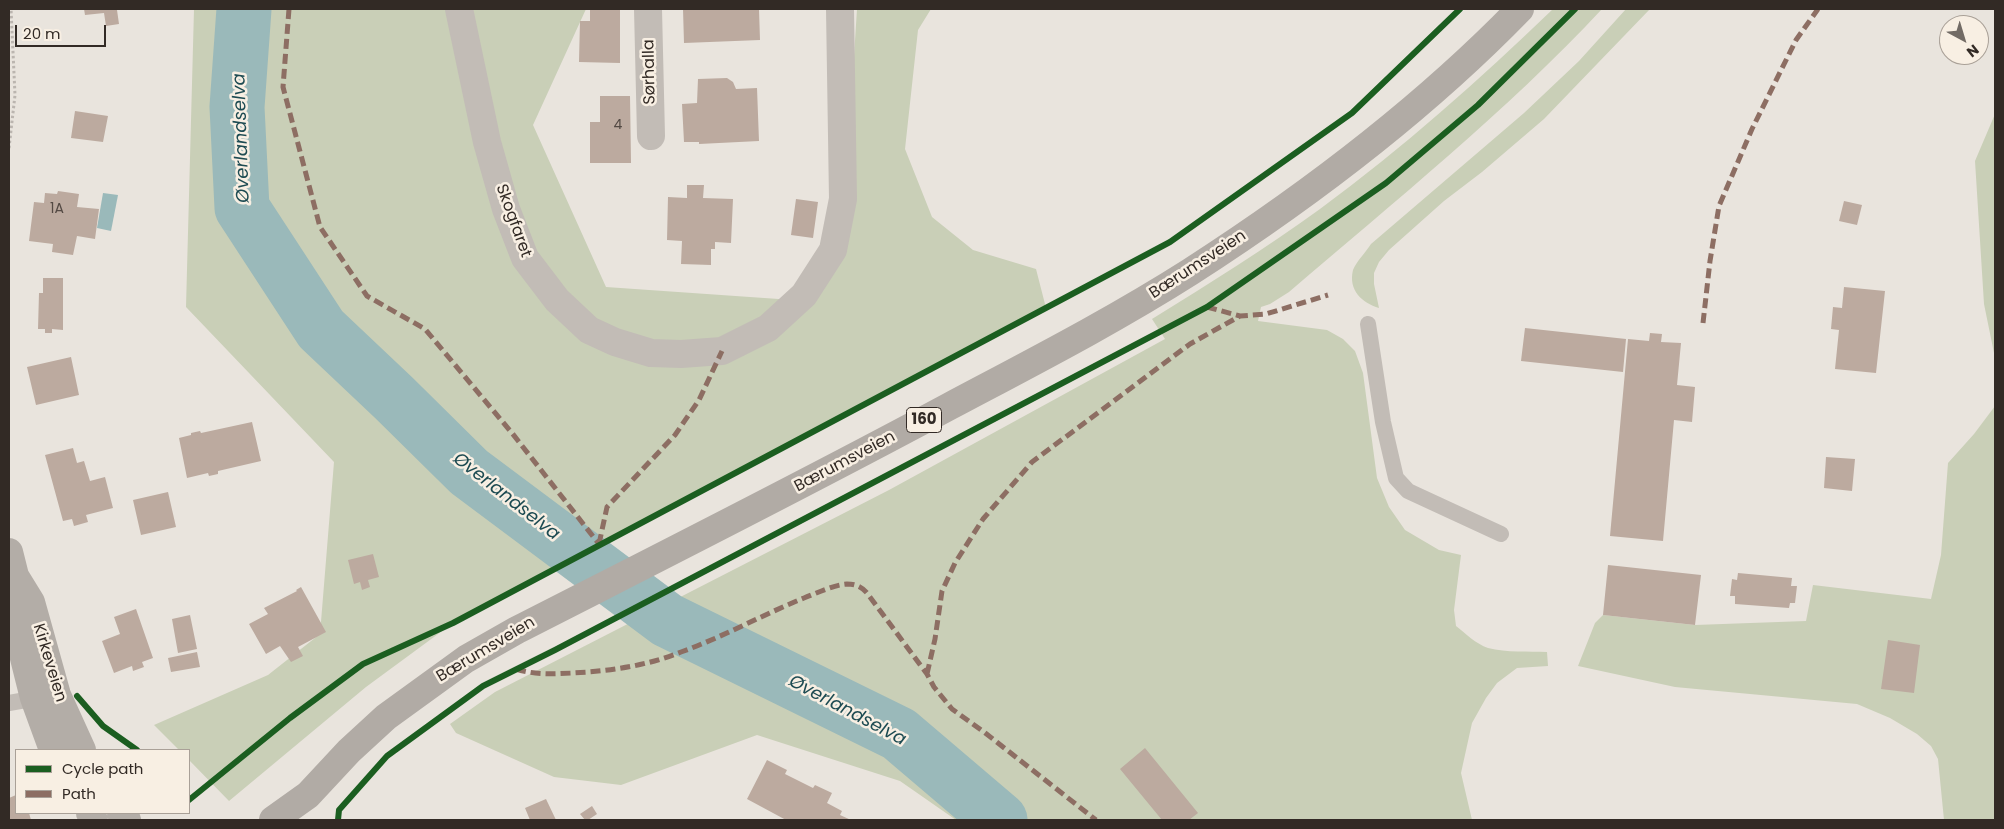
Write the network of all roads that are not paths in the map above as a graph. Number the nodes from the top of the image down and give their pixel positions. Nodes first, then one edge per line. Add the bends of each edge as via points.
1 (459, 9) edge
2 (648, 9) edge
3 (840, 9) edge
4 (1520, 9) edge
5 (651, 136) dead end
6 (1368, 324) dead end
7 (1501, 534) dead end
8 (12, 564) edge
9 (33, 699) edge
10 (53, 749) edge
11 (81, 749) edge
12 (308, 795) junction
13 (273, 820) edge
14 (293, 820) edge

1 - 3 street, Skogfaret via 487,142 506,209 525,258 557,300 589,330 614,342 651,353 681,354 722,351 768,328 804,295 833,250 843,199
2 - 5 street, Sørhalla
4 - 12 main road, Bærumsveien / 160 via 1460,68 1359,152 1283,209 1189,272 1112,319 466,659 386,717
6 - 7 lane via 1382,422 1396,478 1408,491
8 - 9 main road, Kirkeveien via 31,602
9 - 10 main road, Kirkeveien
9 - 11 main road, Kirkeveien
12 - 13 main road, Bærumsveien / 160
12 - 14 main road, Bærumsveien / 160

